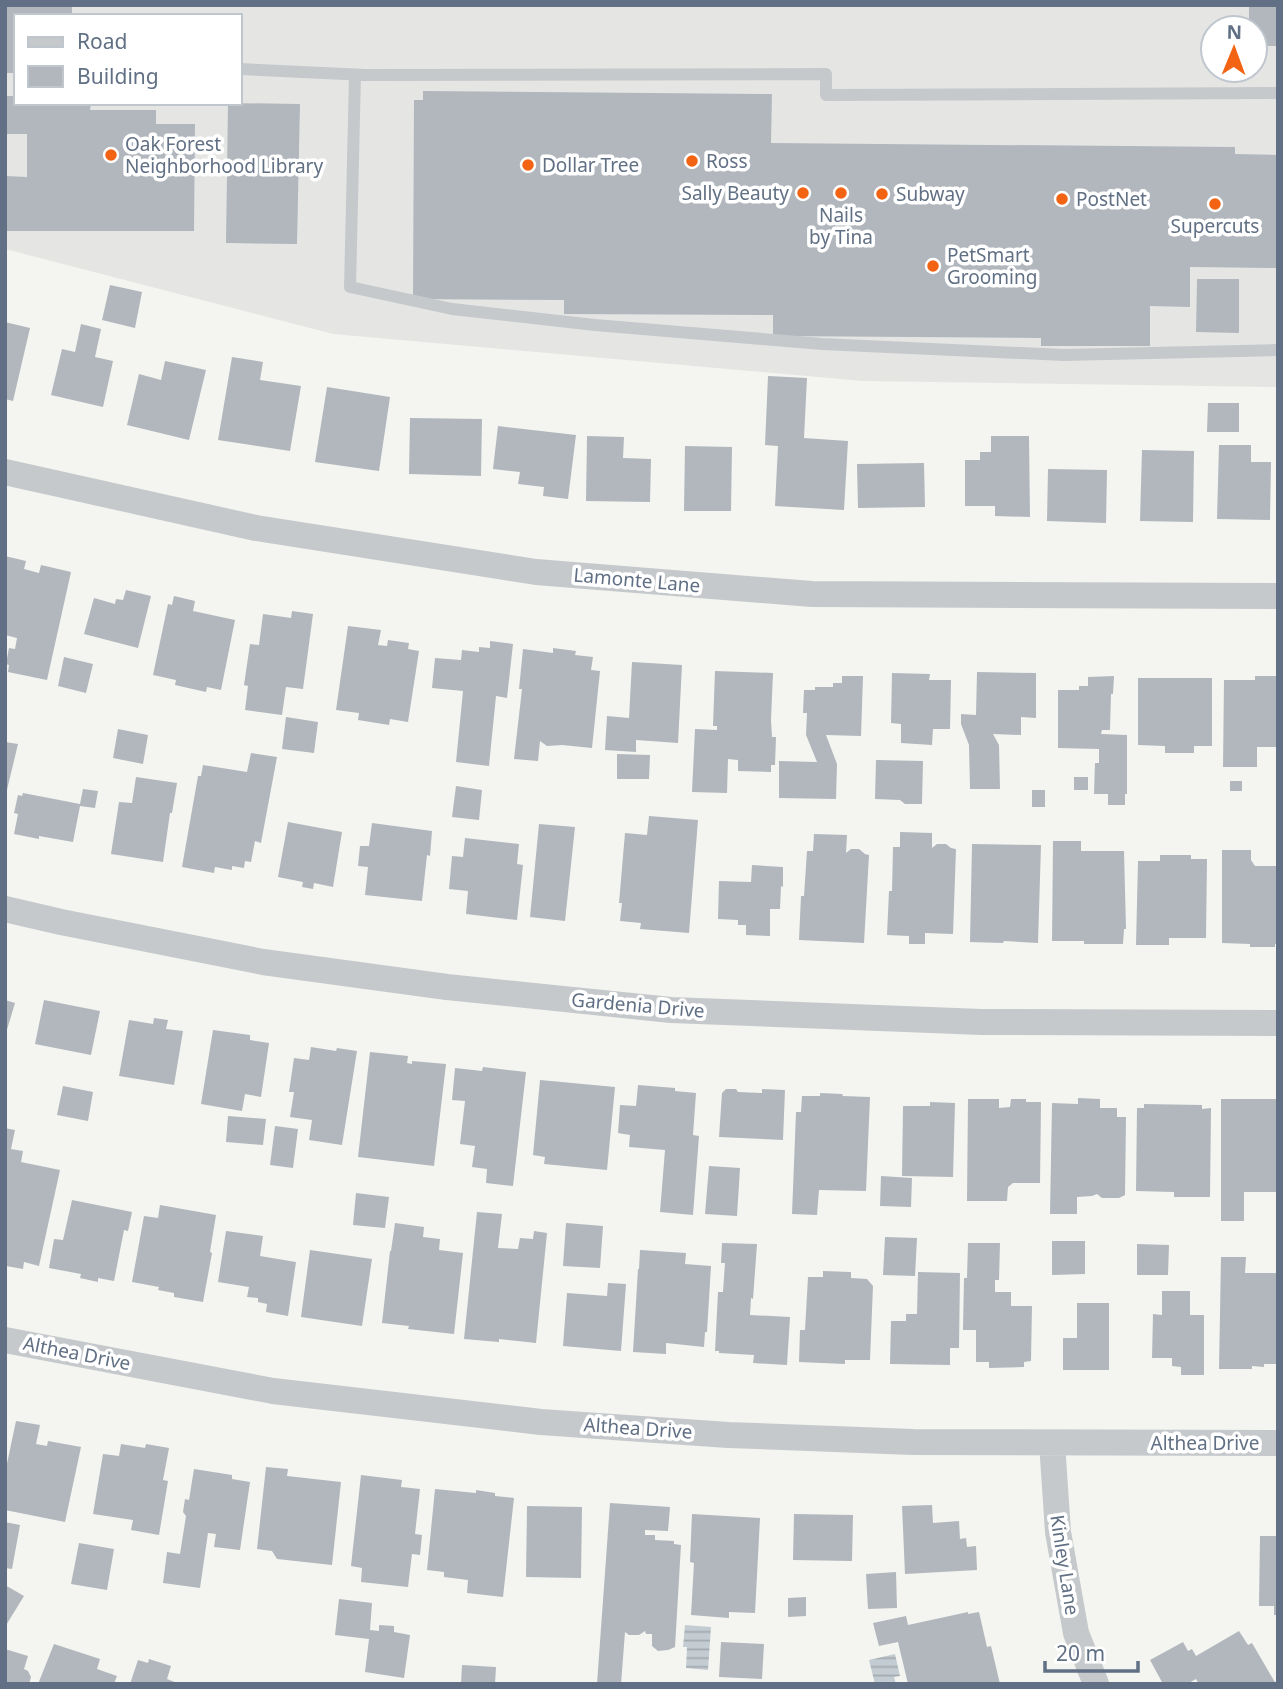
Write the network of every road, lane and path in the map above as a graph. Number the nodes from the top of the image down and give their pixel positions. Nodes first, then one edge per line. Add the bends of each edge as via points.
1 (242, 69) edge
2 (355, 75) junction
3 (1278, 93) edge
4 (1278, 350) edge
5 (5, 472) edge
6 (1278, 596) edge
7 (5, 909) edge
8 (1278, 1023) edge
9 (5, 1340) edge
10 (1052, 1443) junction
11 (1278, 1443) edge
12 (1096, 1684) edge

1 - 2 lane
2 - 3 lane via 826,74 826,95
2 - 4 lane via 350,287 465,310 822,344 1064,355
5 - 6 street, Lamonte Lane via 256,528 536,572 811,594
7 - 8 street, Gardenia Drive via 263,961 447,987 671,1010 982,1022
9 - 10 street, Althea Drive via 273,1391 541,1422 729,1435
10 - 11 street, Althea Drive
10 - 12 street, Kinley Lane via 1058,1532 1076,1633

